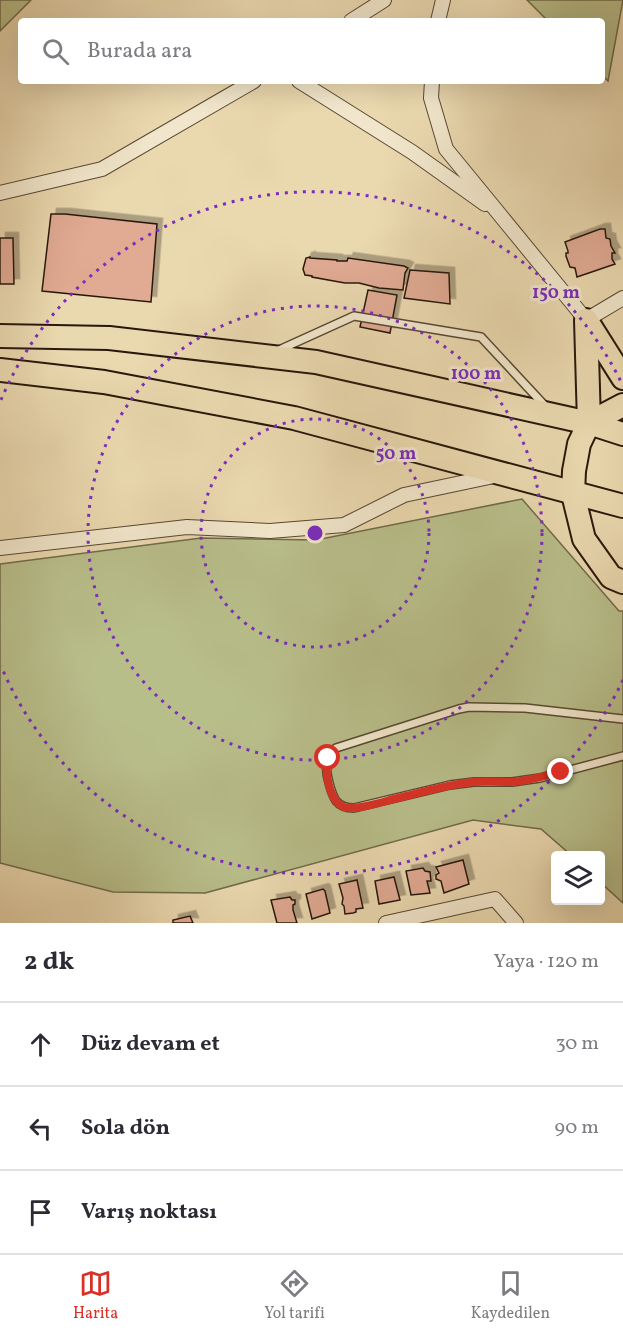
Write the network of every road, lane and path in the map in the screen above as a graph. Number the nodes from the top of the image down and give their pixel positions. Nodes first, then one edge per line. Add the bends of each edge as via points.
1 (384, 0) edge
2 (443, 0) edge
3 (356, 18) edge
4 (439, 18) edge
5 (249, 84) edge
6 (304, 84) edge
7 (432, 84) edge
8 (0, 193) edge
9 (498, 212) junction
10 (623, 298) edge
11 (586, 320) junction
12 (0, 336) edge
13 (264, 356) junction
14 (0, 370) edge
15 (623, 378) edge
16 (623, 405) edge
17 (554, 416) junction
18 (589, 423) junction
19 (623, 434) edge
20 (505, 474) junction
21 (573, 494) junction
22 (623, 506) edge
23 (0, 548) edge
24 (623, 582) edge
25 (623, 719) edge
26 (623, 756) edge
27 (386, 923) edge
28 (516, 923) edge

1 - 3 street
2 - 4 street
5 - 8 street via 102,170
6 - 9 street
7 - 9 street via 431,98 446,149
9 - 11 street
10 - 11 street
11 - 15 highway
11 - 18 highway
12 - 13 highway via 109,338
13 - 17 highway via 316,362
13 - 17 lane via 354,316 481,336
14 - 20 highway via 105,382 294,418
16 - 18 highway
17 - 18 highway
18 - 19 highway
18 - 21 highway via 579,444
20 - 21 highway
20 - 23 street via 404,495 344,525 270,531 187,527
21 - 22 highway
21 - 24 highway via 584,539 611,577
25 - 26 lane via 525,708 469,707 336,748 328,758 326,770 336,801 354,808 450,785 540,778
27 - 28 street via 495,899

